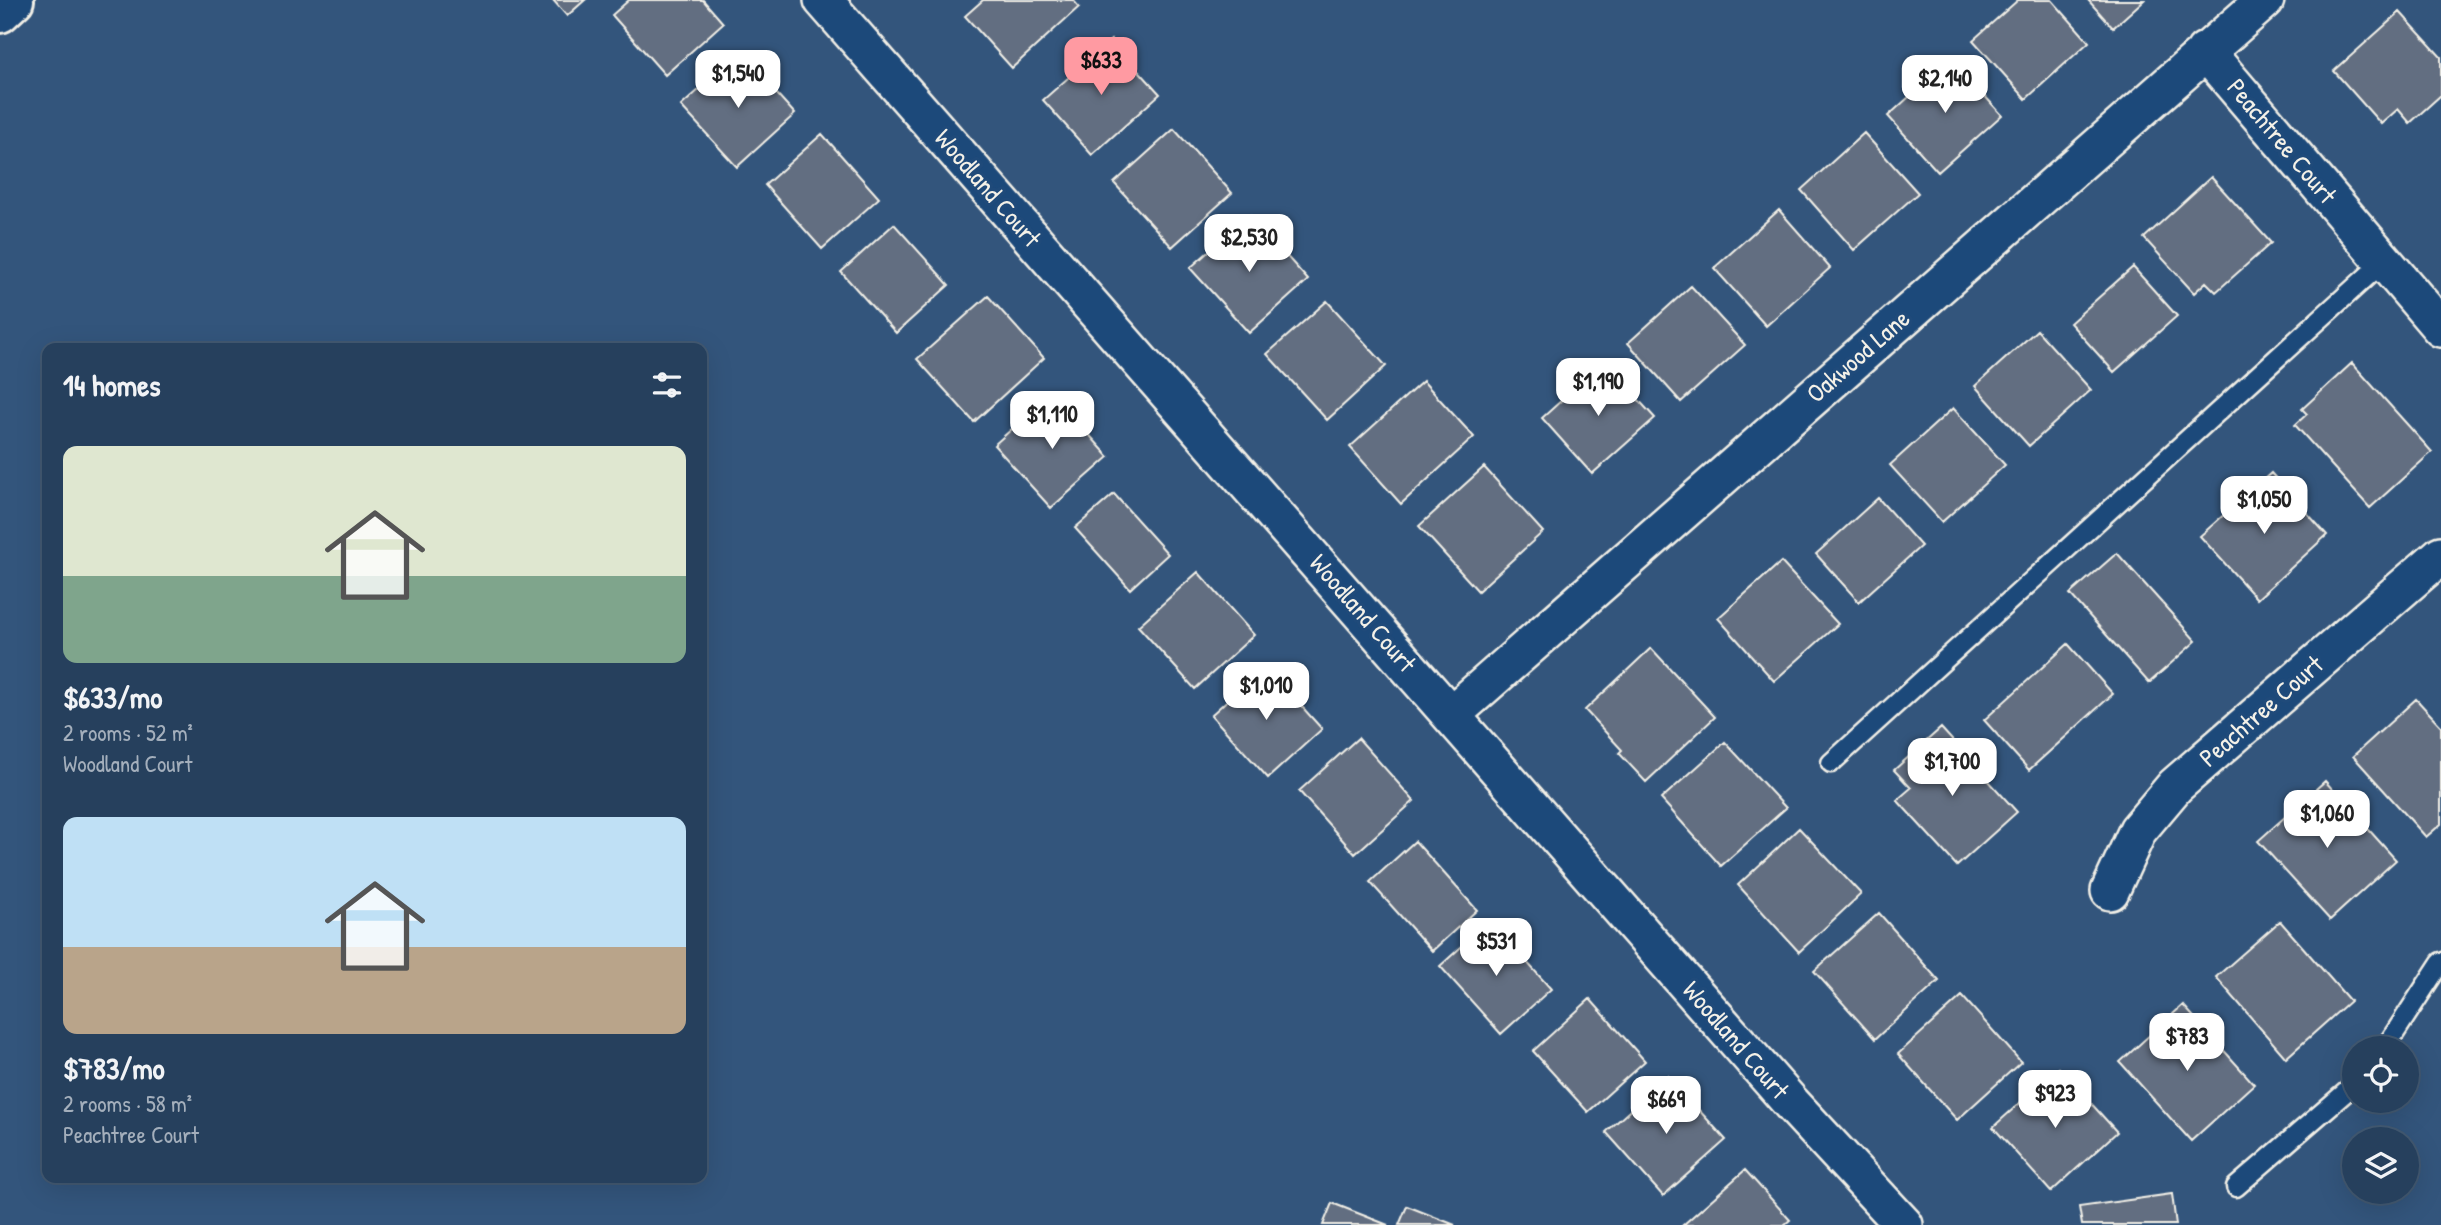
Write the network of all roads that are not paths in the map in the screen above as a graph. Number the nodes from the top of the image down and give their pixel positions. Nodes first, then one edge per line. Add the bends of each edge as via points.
1 (15, 0) edge
2 (822, 0) edge
3 (2265, 0) edge
4 (0, 13) edge
5 (2204, 51) junction
6 (2384, 261) junction
7 (2441, 328) edge
8 (2441, 555) edge
9 (1452, 715) junction
10 (1831, 763) dead end
11 (2110, 891) dead end
12 (2441, 961) edge
13 (2393, 1036) edge
14 (2342, 1095) edge
15 (2236, 1188) dead end
16 (1904, 1225) edge

1 - 4 main road
2 - 9 street, Woodland Court
3 - 5 street, Oakwood Lane
5 - 6 street, Peachtree Court
5 - 9 street, Oakwood Lane
6 - 7 street, Peachtree Court
6 - 10 lane
8 - 11 street, Peachtree Court via 2175,786 2138,830
9 - 16 street, Woodland Court via 1791,1103
12 - 13 lane
14 - 15 lane

